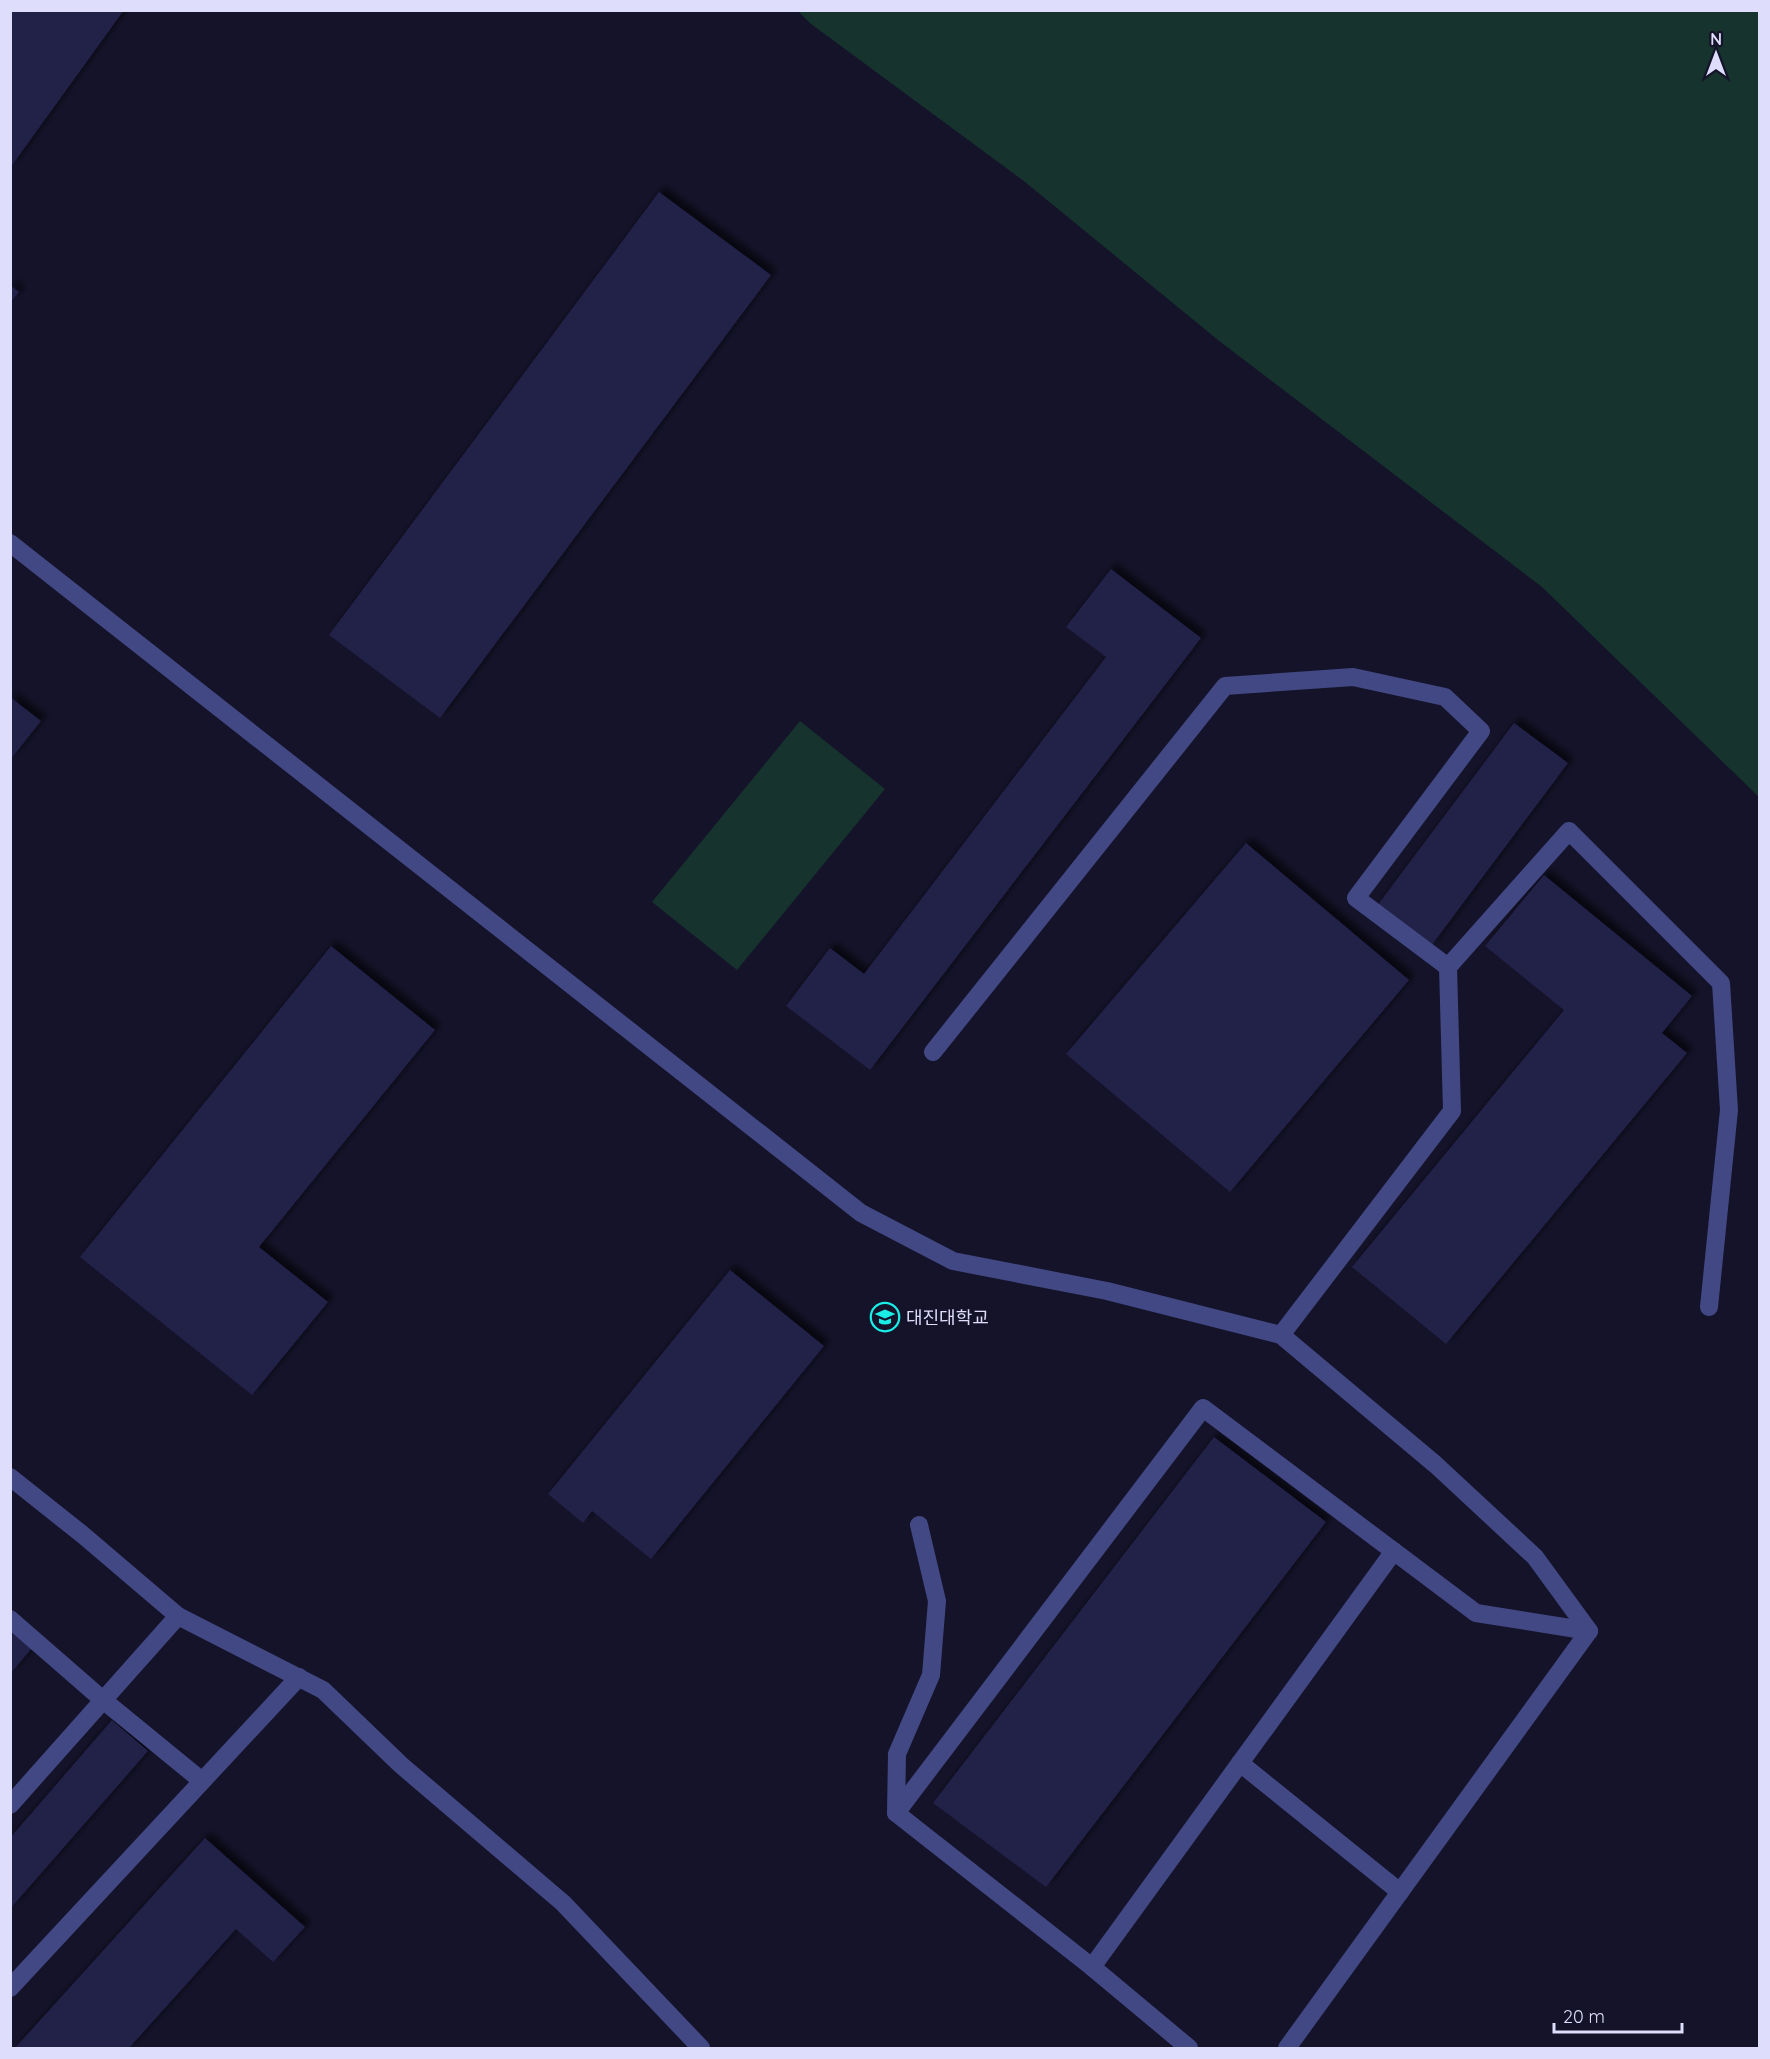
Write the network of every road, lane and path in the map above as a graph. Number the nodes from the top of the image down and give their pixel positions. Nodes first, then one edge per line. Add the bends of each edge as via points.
1 (10, 543) edge
2 (1448, 967) junction
3 (933, 1052) dead end
4 (1709, 1307) dead end
5 (1281, 1335) junction
6 (10, 1477) edge
7 (919, 1526) dead end
8 (1394, 1551) junction
9 (178, 1616) junction
10 (10, 1619) edge
11 (1589, 1631) junction
12 (299, 1677) junction
13 (103, 1700) junction
14 (1240, 1763) junction
15 (202, 1781) junction
16 (10, 1805) edge
17 (896, 1813) junction
18 (1400, 1892) junction
19 (1092, 1967) junction
20 (10, 1988) edge
21 (701, 2049) edge
22 (1189, 2049) edge
23 (1287, 2049) edge

1 - 5 lane via 861,1213 953,1261 1107,1291
2 - 3 lane via 1356,898 1481,731 1444,696 1353,677 1225,686
2 - 4 lane via 1569,831 1721,983 1729,1110
2 - 5 lane via 1452,1111
5 - 11 lane via 1436,1465 1534,1557
6 - 9 lane
7 - 17 lane via 937,1601 931,1675 897,1754
8 - 11 lane via 1476,1613
8 - 14 lane
8 - 17 lane via 1203,1408
9 - 12 lane
9 - 13 lane
10 - 13 lane
11 - 18 lane
12 - 15 lane
12 - 21 lane via 323,1690 401,1765 563,1903
13 - 15 lane
13 - 16 lane
14 - 18 lane
14 - 19 lane
15 - 20 lane
17 - 19 lane
18 - 23 lane
19 - 22 lane

